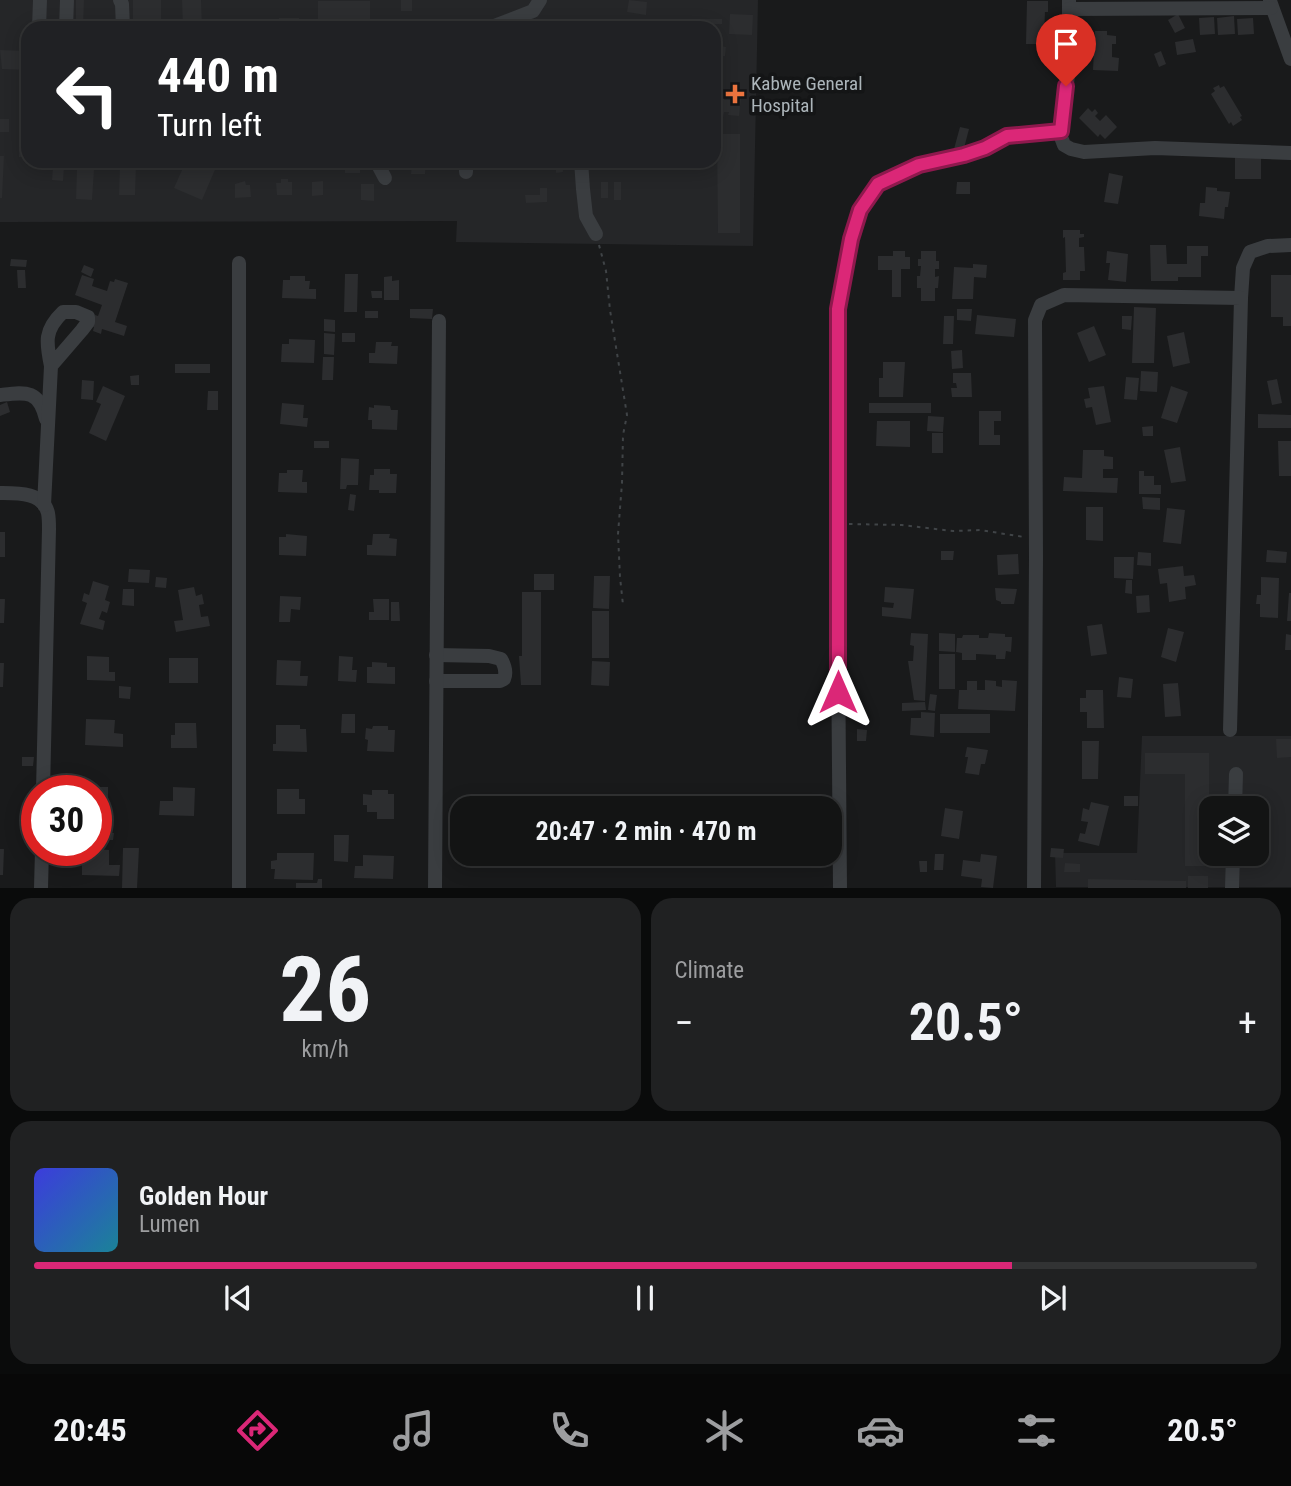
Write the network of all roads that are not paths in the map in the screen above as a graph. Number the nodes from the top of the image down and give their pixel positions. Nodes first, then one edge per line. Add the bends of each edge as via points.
1 (40, 0) edge
2 (68, 0) edge
3 (120, 0) edge
4 (540, 0) edge
5 (1069, 4) edge
6 (1270, 4) edge
7 (39, 21) edge
8 (66, 21) edge
9 (123, 21) edge
10 (507, 21) edge
11 (1291, 59) edge
12 (1061, 131) junction
13 (1291, 153) edge
14 (380, 168) edge
15 (582, 168) edge
16 (385, 178) dead end
17 (596, 234) road end
18 (1291, 244) edge
19 (239, 263) dead end
20 (1241, 298) junction
21 (439, 321) dead end
22 (51, 366) dead end
23 (0, 395) edge
24 (48, 431) junction
25 (0, 493) edge
26 (44, 505) junction
27 (436, 655) junction
28 (436, 681) junction
29 (1230, 730) dead end
30 (1236, 774) dead end
31 (43, 775) edge
32 (1235, 796) edge
33 (42, 866) edge
34 (1233, 866) edge
35 (41, 887) edge
36 (239, 887) edge
37 (435, 887) edge
38 (840, 887) edge
39 (1034, 887) edge
40 (1232, 887) edge

1 - 7 street
2 - 8 street
3 - 9 street
4 - 10 street via 533,11
5 - 6 street
5 - 12 street via 1069,66
6 - 11 street
12 - 13 street via 1064,145 1084,152 1155,148
12 - 38 street via 1007,136 985,148 919,165 878,184 860,210 851,239 838,309
14 - 16 street
15 - 17 street via 586,216
18 - 20 street via 1250,253 1243,268
19 - 36 street
20 - 29 street
20 - 39 street via 1064,295 1041,305 1035,320
21 - 27 street
22 - 24 street
23 - 24 street via 29,393 44,410
24 - 26 street
25 - 26 street via 33,496
26 - 31 street via 49,530
27 - 28 street
27 - 28 street via 489,656 502,659 505,666 500,681
28 - 37 street
30 - 32 street
33 - 35 street
34 - 40 street

